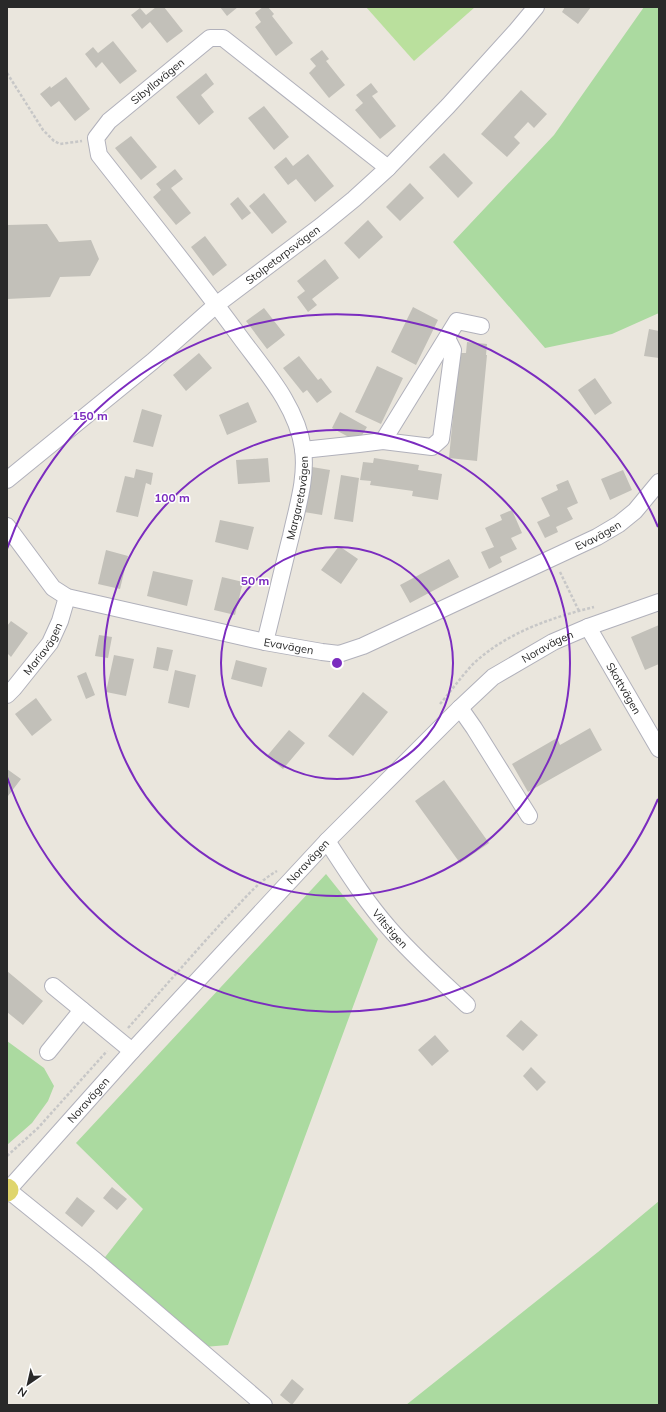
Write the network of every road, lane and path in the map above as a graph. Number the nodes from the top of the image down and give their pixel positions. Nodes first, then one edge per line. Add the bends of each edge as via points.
1 (536, 7) edge
2 (7, 73) edge
3 (96, 138) junction
4 (388, 168) junction
5 (216, 305) junction
6 (481, 326) dead end
7 (447, 338) junction
8 (383, 441) junction
9 (303, 450) junction
10 (7, 480) edge
11 (659, 482) edge
12 (7, 526) edge
13 (553, 557) junction
14 (67, 597) junction
15 (659, 602) edge
16 (579, 611) dead end
17 (588, 627) junction
18 (266, 642) junction
19 (7, 695) edge
20 (460, 708) junction
21 (659, 749) edge
22 (529, 816) dead end
23 (327, 841) junction
24 (53, 986) dead end
25 (468, 1005) dead end
26 (82, 1010) junction
27 (132, 1051) junction
28 (48, 1052) dead end
29 (7, 1190) edge
30 (264, 1405) edge

1 - 4 street, Stolpetorpsvägen via 483,68
2 - 3 path via 43,130 54,142 60,144
3 - 4 street, Sibyllavägen via 109,121 210,38 223,38
3 - 5 street via 99,154
4 - 5 street, Stolpetorpsvägen via 320,226
5 - 9 street, Margaretavägen via 292,412
5 - 10 street, Stolpetorpsvägen
6 - 7 street via 457,321
7 - 8 street
7 - 8 street via 453,350 441,439 432,447
8 - 9 street
9 - 18 street, Margaretavägen via 304,471 299,502
11 - 13 street, Evavägen via 635,511 619,524
12 - 14 street, Evavägen via 52,588
13 - 16 path
13 - 18 street, Evavägen via 363,646 339,654
14 - 18 street, Evavägen
14 - 19 street, Mariavägen via 50,643
15 - 17 street, Noravägen
17 - 20 street, Noravägen via 553,642 493,676
17 - 21 street, Skottvägen
20 - 22 street
20 - 23 street, Noravägen
23 - 25 street, Viltstigen via 388,928 412,954
23 - 27 street, Noravägen
24 - 26 street
26 - 27 street
26 - 28 street
27 - 29 street, Noravägen
29 - 30 street, Noravägen via 96,1261

